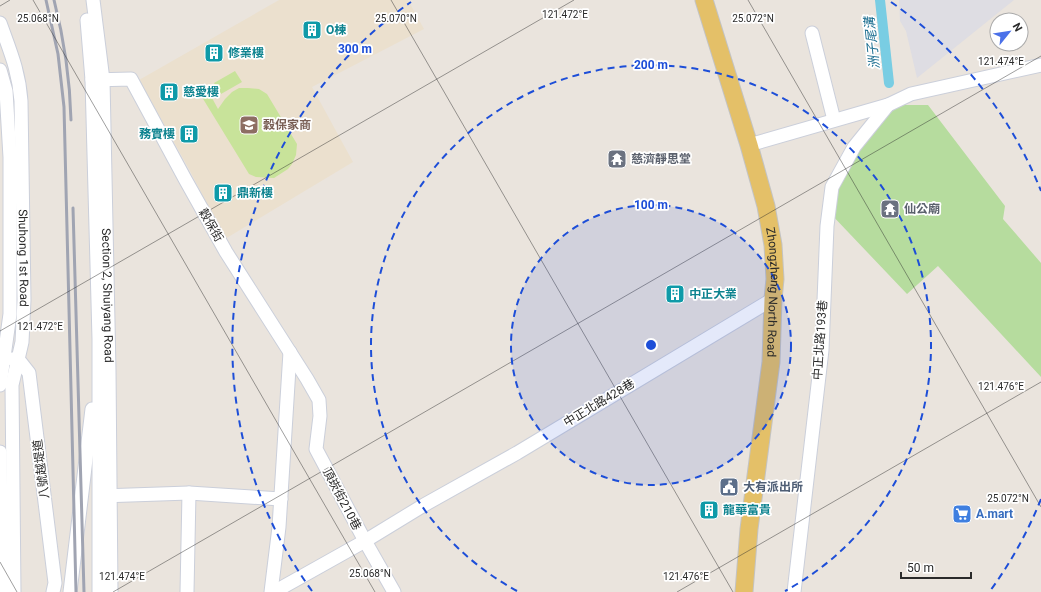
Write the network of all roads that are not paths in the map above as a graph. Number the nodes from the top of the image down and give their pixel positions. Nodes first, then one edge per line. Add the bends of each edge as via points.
1 (86, 0) edge
2 (93, 0) edge
3 (704, 0) edge
4 (0, 22) edge
5 (812, 33) dead end
6 (1041, 65) edge
7 (0, 70) edge
8 (97, 80) junction
9 (888, 105) junction
10 (834, 120) junction
11 (749, 145) junction
12 (773, 299) junction
13 (290, 352) junction
14 (98, 356) junction
15 (18, 359) junction
16 (2, 360) edge
17 (0, 385) edge
18 (319, 400) joint
19 (0, 452) edge
20 (189, 493) junction
21 (105, 496) junction
22 (281, 499) junction
23 (365, 541) junction
24 (71, 586) edge
25 (54, 587) edge
26 (2, 592) edge
27 (14, 592) edge
28 (99, 592) edge
29 (111, 592) edge
30 (187, 592) edge
31 (271, 592) edge
32 (274, 592) edge
33 (394, 592) edge
34 (744, 592) edge
35 (794, 592) edge

1 - 8 street, Section 2, Shuiyang Road
2 - 8 street, Section 2, Shuiyang Road
3 - 11 main road, Zhongzheng North Road
4 - 15 street, Shuhong 1st Road via 16,66 21,101 24,300 22,342
5 - 10 street
6 - 9 street via 911,94
7 - 16 street, Shuhong 1st Road via 6,91 10,157 10,314
8 - 13 street, 穀保街 via 131,79 226,252
8 - 14 street, Section 2, Shuiyang Road
8 - 21 street, Section 2, Shuiyang Road via 109,370
9 - 10 street
9 - 35 street, 中正北路193巷 via 854,148 832,187 827,226 822,350
10 - 11 street
11 - 12 main road, Zhongzheng North Road via 766,206 773,245
12 - 23 street, 中正北路428巷
12 - 34 main road, Zhongzheng North Road via 771,362 749,529
13 - 18 street, 穀保街
13 - 22 street
14 - 21 street, Section 2, Shuiyang Road
14 - 24 street, 八號越堤道
15 - 16 street
15 - 25 street, 八號越堤道 via 29,373
15 - 27 street, Shuhong 1st Road via 12,385
16 - 17 street, Shuhong 1st Road
18 - 23 street, 頂崁街210巷 via 316,449
19 - 26 street
20 - 21 street
20 - 22 street
20 - 30 street
21 - 28 street, Section 2, Shuiyang Road
21 - 29 street, Section 2, Shuiyang Road
22 - 31 street
23 - 32 street, 中正北路428巷
23 - 33 street, 頂崁街210巷
24 - 25 street, 八號越堤道

